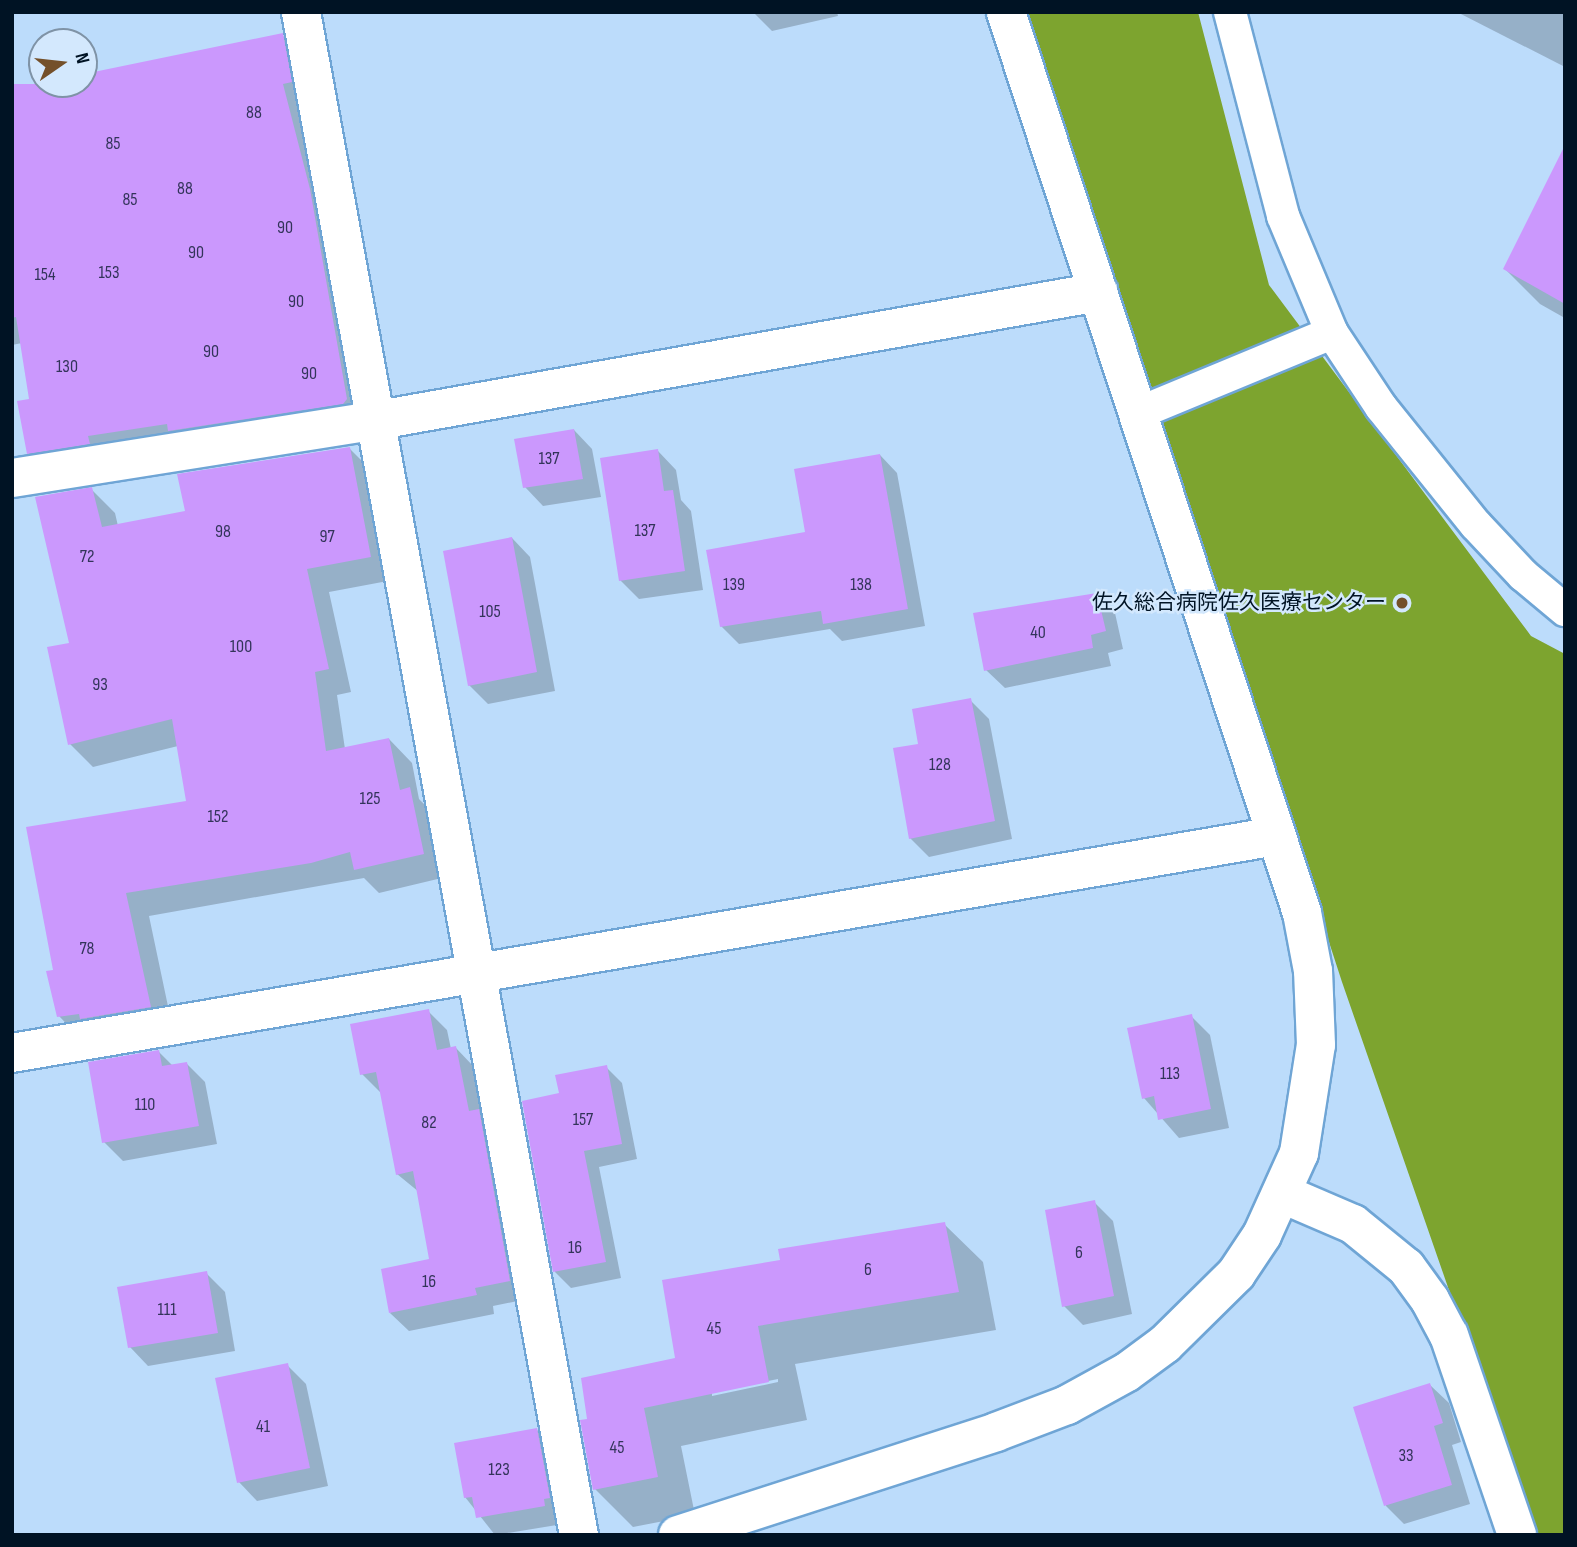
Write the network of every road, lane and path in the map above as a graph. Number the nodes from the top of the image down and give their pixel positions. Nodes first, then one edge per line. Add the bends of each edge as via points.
1 (301, 12) edge
2 (1006, 12) edge
3 (1230, 12) edge
4 (1099, 292) junction
5 (1332, 333) junction
6 (1136, 414) junction
7 (373, 421) junction
8 (12, 478) edge
9 (1565, 610) edge
10 (1276, 836) junction
11 (474, 977) junction
12 (12, 1053) edge
13 (1283, 1194) junction
14 (579, 1535) edge
15 (678, 1535) edge
16 (1517, 1535) edge

1 - 7 street
2 - 4 street
3 - 5 lane via 1283,216
4 - 6 street
4 - 7 street
5 - 6 lane
5 - 9 lane via 1381,407 1476,525 1523,575
6 - 10 street
7 - 8 street
7 - 11 street
10 - 11 street
10 - 13 street via 1301,913 1313,971 1316,1045 1299,1153
11 - 12 street
11 - 14 street
13 - 15 street via 1236,1274 1165,1345 1127,1372 1067,1405 996,1432
13 - 16 street via 1353,1224 1406,1267 1430,1300 1449,1335

